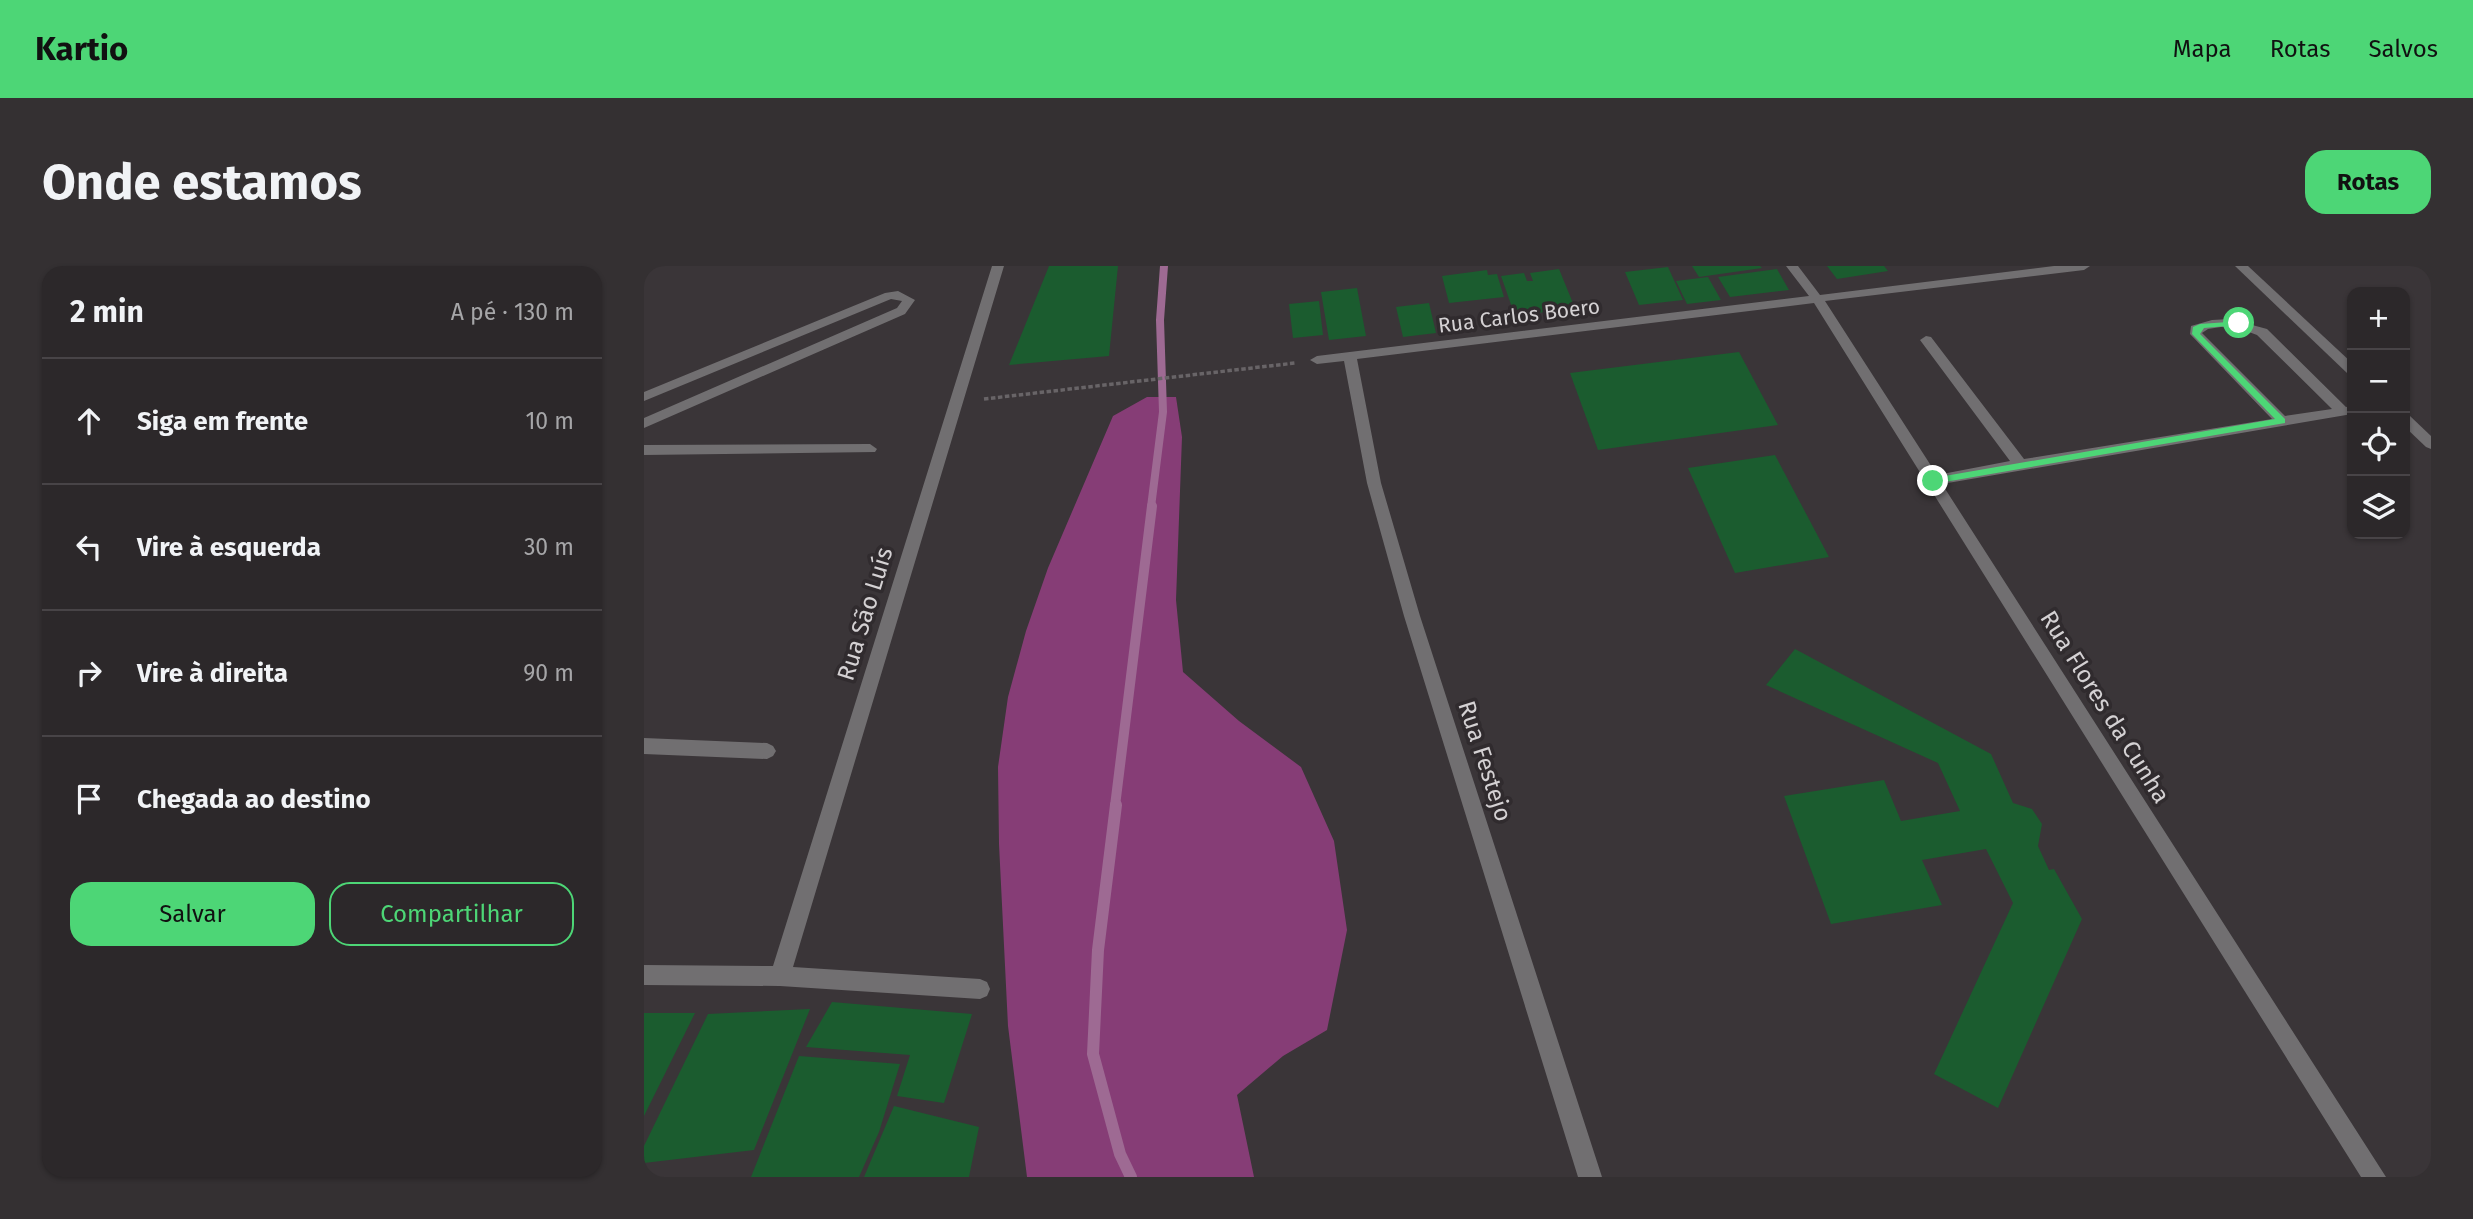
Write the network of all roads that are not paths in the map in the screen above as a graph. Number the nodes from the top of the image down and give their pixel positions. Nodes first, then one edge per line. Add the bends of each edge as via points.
1 (998, 266) edge
2 (1792, 266) edge
3 (2084, 266) edge
4 (2241, 266) edge
5 (1816, 297) junction
6 (1926, 340) dead end
7 (1350, 357) junction
8 (1317, 360) road end
9 (2347, 365) edge
10 (644, 397) edge
11 (2347, 410) edge
12 (2282, 421) junction
13 (644, 423) edge
14 (2410, 424) edge
15 (2431, 444) edge
16 (870, 449) dead end
17 (644, 450) edge
18 (2020, 464) junction
19 (1933, 481) junction
20 (644, 746) edge
21 (767, 751) dead end
22 (644, 975) edge
23 (780, 976) junction
24 (980, 989) dead end
25 (1590, 1177) edge
26 (2374, 1177) edge

1 - 23 street, Rua São Luís
2 - 5 street, Rua Flores da Cunha
3 - 5 street, Rua Carlos Boero
4 - 9 street
5 - 7 street, Rua Carlos Boero
5 - 19 street, Rua Flores da Cunha
6 - 18 street
7 - 8 street, Rua Carlos Boero
7 - 25 street, Rua Festejo via 1374,484 1412,616
10 - 13 street via 889,296 909,300 901,311
11 - 12 street
11 - 12 street via 2250,325 2196,329
12 - 18 street
14 - 15 street
16 - 17 street
18 - 19 street
19 - 26 street, Rua Flores da Cunha
20 - 21 street
22 - 23 street
23 - 24 street

